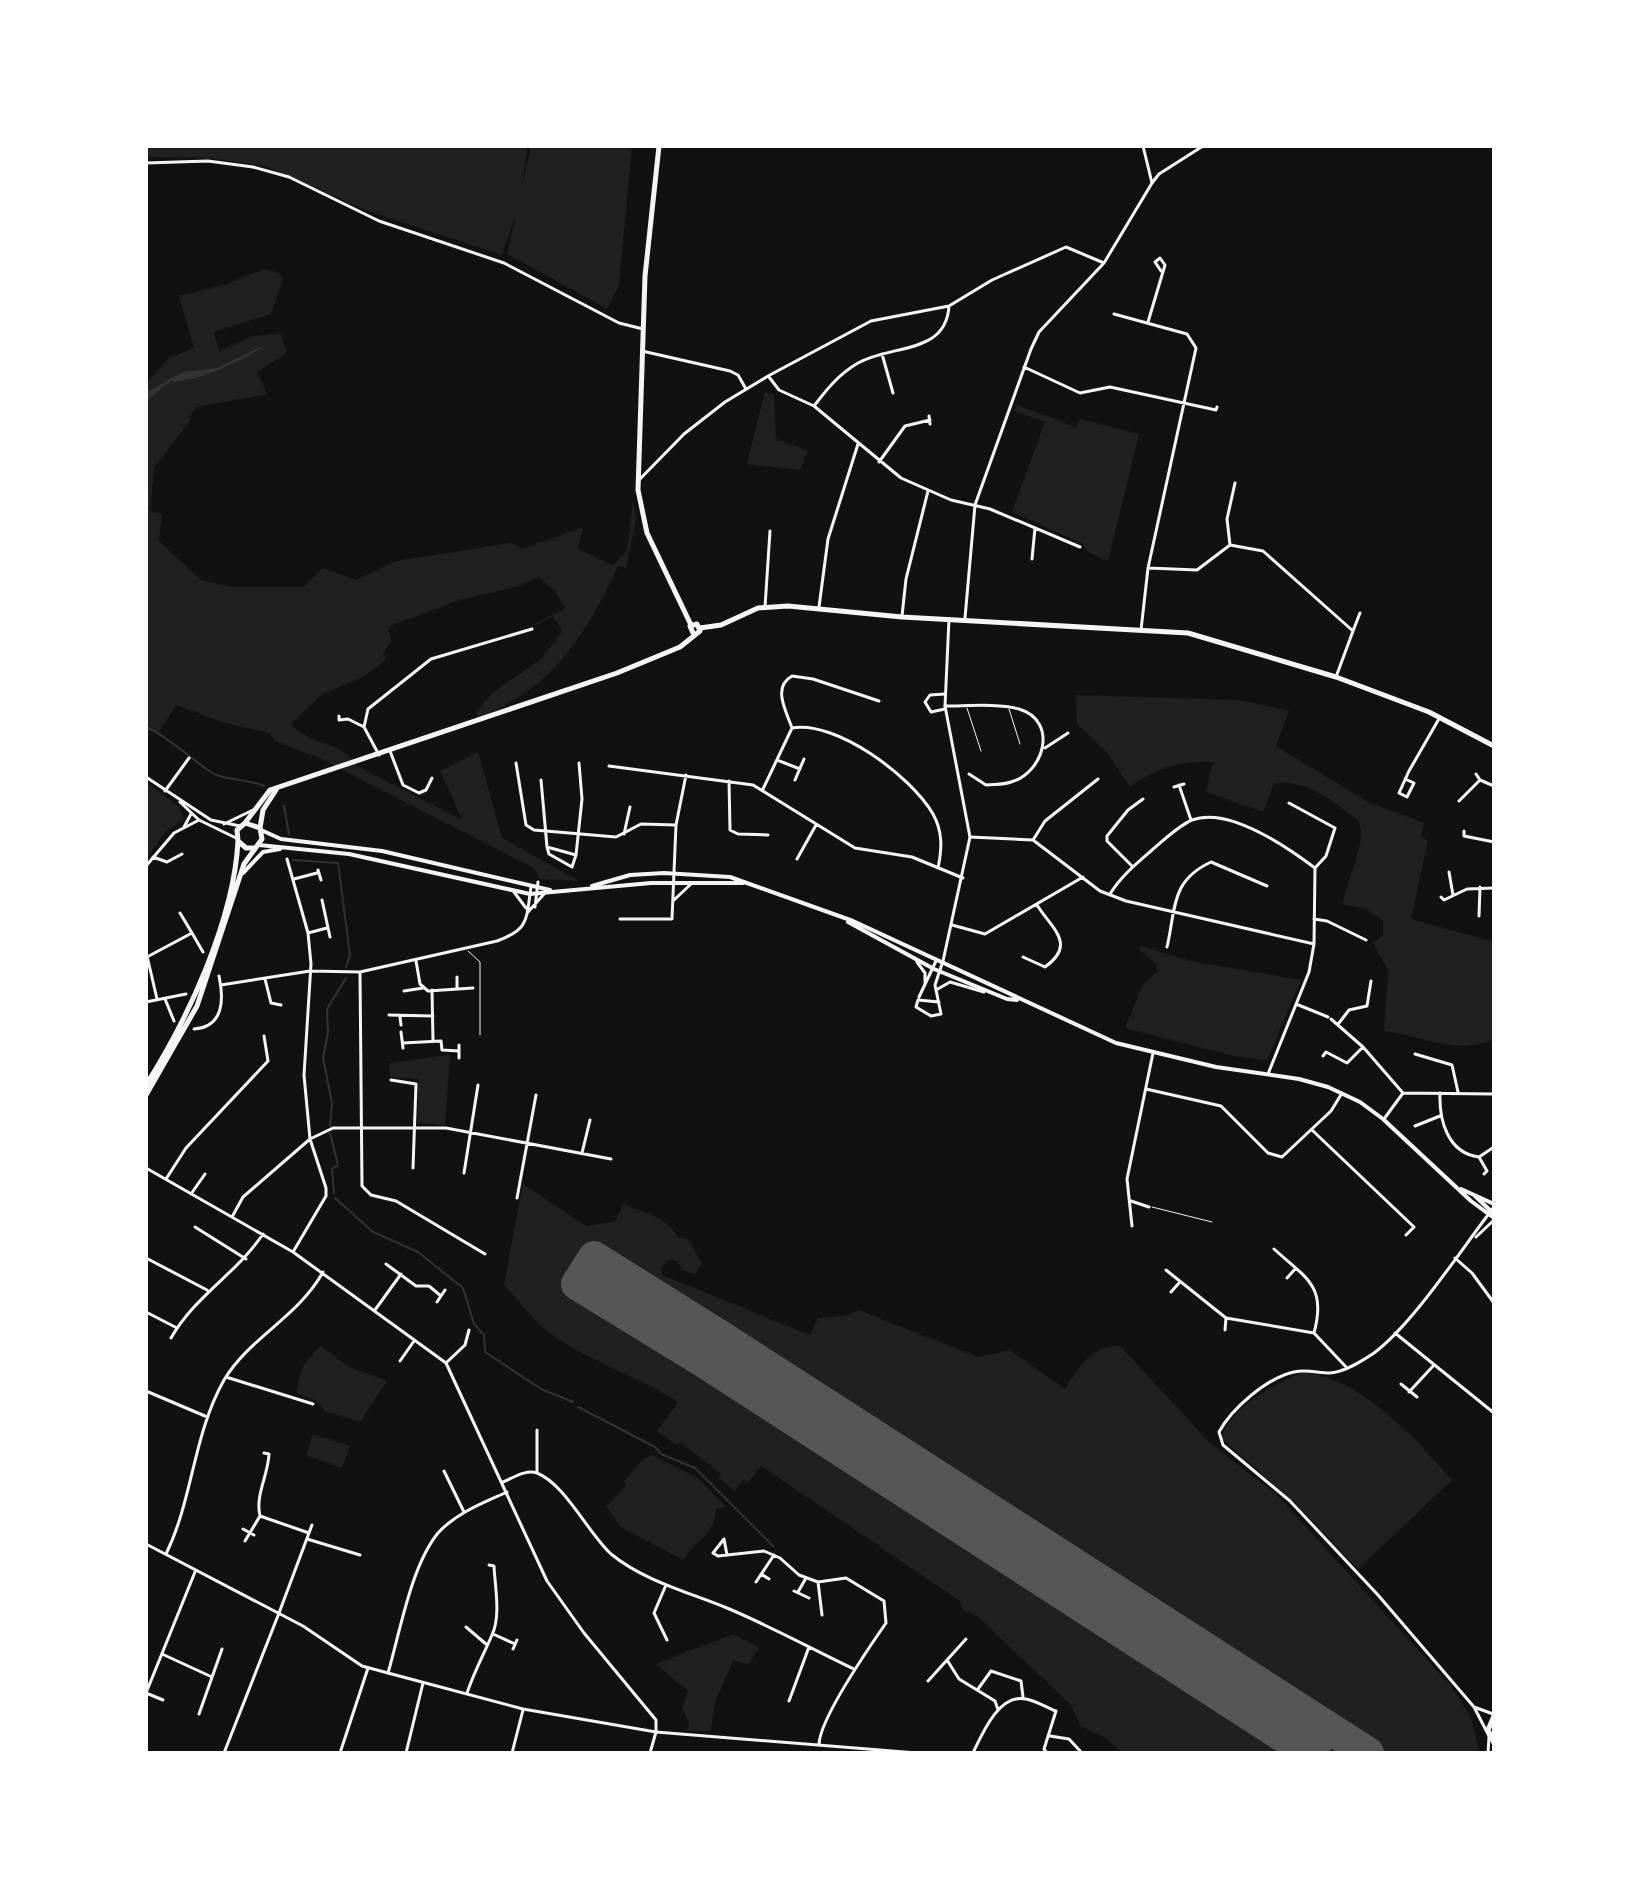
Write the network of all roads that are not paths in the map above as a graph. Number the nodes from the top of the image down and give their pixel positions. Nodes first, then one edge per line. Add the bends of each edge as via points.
1 (659, 146) edge
2 (1143, 146) edge
3 (1203, 146) edge
4 (146, 163) edge
5 (1148, 170) junction
6 (1159, 174) junction
7 (1152, 183) junction
8 (1104, 263) junction
9 (1161, 271) dead end
10 (949, 306) junction
11 (1114, 314) dead end
12 (1147, 323) junction
13 (643, 329) junction
14 (642, 351) junction
15 (882, 354) junction
16 (1024, 367) junction
17 (768, 376) junction
18 (746, 389) junction
19 (893, 393) dead end
20 (1184, 403) junction
21 (814, 406) junction
22 (1216, 410) dead end
23 (930, 420) dead end
24 (858, 444) junction
25 (879, 462) junction
26 (637, 481) junction
27 (1230, 481) dead end
28 (1235, 483) junction
29 (1241, 484) dead end
30 (928, 491) junction
31 (975, 505) junction
32 (1035, 528) junction
33 (770, 531) dead end
34 (1230, 545) junction
35 (1080, 547) dead end
36 (1032, 559) dead end
37 (1148, 568) junction
38 (765, 607) junction
39 (819, 608) junction
40 (1360, 613) dead end
41 (902, 617) junction
42 (949, 619) junction
43 (965, 620) junction
44 (691, 625) junction
45 (700, 628) junction
46 (532, 629) dead end
47 (1141, 630) junction
48 (1353, 631) junction
49 (693, 633) junction
50 (1336, 677) junction
51 (945, 694) junction
52 (879, 701) dead end
53 (967, 706) junction
54 (945, 708) junction
55 (1009, 708) junction
56 (339, 716) dead end
57 (1440, 717) junction
58 (364, 727) junction
59 (792, 728) junction
60 (1068, 733) dead end
61 (1020, 744) dead end
62 (1494, 746) edge
63 (1045, 748) junction
64 (390, 751) junction
65 (981, 751) dead end
66 (379, 755) junction
67 (189, 758) dead end
68 (804, 759) dead end
69 (777, 760) junction
70 (516, 763) dead end
71 (579, 763) dead end
72 (609, 766) dead end
73 (800, 769) junction
74 (969, 774) dead end
75 (1476, 774) dead end
76 (686, 775) junction
77 (146, 777) edge
78 (432, 778) dead end
79 (1098, 779) dead end
80 (1405, 779) junction
81 (541, 780) dead end
82 (795, 780) dead end
83 (1480, 780) junction
84 (729, 781) junction
85 (1179, 785) dead end
86 (1494, 786) edge
87 (276, 789) junction
88 (763, 789) junction
89 (165, 791) junction
90 (1143, 799) dead end
91 (1464, 800) dead end
92 (180, 802) junction
93 (1289, 803) dead end
94 (630, 807) dead end
95 (253, 810) junction
96 (198, 813) junction
97 (191, 814) junction
98 (199, 820) junction
99 (1191, 820) junction
100 (224, 824) junction
101 (243, 825) junction
102 (676, 825) junction
103 (816, 825) junction
104 (184, 827) junction
105 (260, 829) junction
106 (545, 829) junction
107 (580, 834) junction
108 (624, 834) junction
109 (768, 835) dead end
110 (1463, 836) dead end
111 (970, 837) junction
112 (237, 839) junction
113 (1033, 840) junction
114 (1494, 842) edge
115 (256, 846) junction
116 (282, 847) junction
117 (547, 847) junction
118 (182, 854) dead end
119 (576, 855) junction
120 (153, 857) junction
121 (287, 859) dead end
122 (797, 859) dead end
123 (146, 866) edge
124 (1133, 867) junction
125 (938, 868) junction
126 (1315, 868) junction
127 (1449, 872) dead end
128 (674, 873) junction
129 (240, 876) junction
130 (1083, 877) junction
131 (963, 878) junction
132 (293, 879) junction
133 (321, 880) dead end
134 (699, 882) junction
135 (675, 883) junction
136 (535, 885) junction
137 (757, 885) junction
138 (592, 886) junction
139 (1267, 886) dead end
140 (1480, 887) junction
141 (1494, 888) edge
142 (507, 889) junction
143 (547, 892) junction
144 (530, 894) junction
145 (536, 894) junction
146 (1110, 894) junction
147 (1453, 895) junction
148 (322, 900) dead end
149 (673, 900) junction
150 (1443, 901) dead end
151 (1037, 905) junction
152 (535, 907) junction
153 (528, 912) junction
154 (1173, 912) junction
155 (180, 913) dead end
156 (1479, 916) dead end
157 (620, 919) dead end
158 (1314, 919) junction
159 (847, 920) junction
160 (951, 925) junction
161 (327, 928) junction
162 (192, 933) junction
163 (308, 933) junction
164 (330, 937) dead end
165 (1366, 940) dead end
166 (1314, 944) junction
167 (1167, 947) dead end
168 (466, 949) junction
169 (203, 952) dead end
170 (942, 954) junction
171 (147, 956) edge
172 (1023, 957) dead end
173 (914, 959) junction
174 (416, 961) junction
175 (936, 961) junction
176 (942, 964) junction
177 (934, 969) junction
178 (310, 971) junction
179 (360, 972) junction
180 (940, 972) junction
181 (219, 976) dead end
182 (457, 977) dead end
183 (265, 979) junction
184 (1371, 981) dead end
185 (221, 985) junction
186 (924, 987) junction
187 (423, 988) junction
188 (457, 988) junction
189 (473, 988) dead end
190 (432, 990) junction
191 (404, 991) dead end
192 (935, 991) junction
193 (992, 993) junction
194 (186, 994) dead end
195 (165, 998) junction
196 (157, 999) junction
197 (918, 1000) junction
198 (1018, 1000) junction
199 (146, 1002) edge
200 (939, 1002) junction
201 (1296, 1004) junction
202 (281, 1005) dead end
203 (389, 1015) dead end
204 (433, 1016) junction
205 (400, 1017) junction
206 (174, 1021) dead end
207 (1339, 1023) junction
208 (146, 1024) edge
209 (401, 1025) dead end
210 (194, 1029) dead end
211 (401, 1032) dead end
212 (146, 1034) edge
213 (480, 1035) dead end
214 (264, 1036) dead end
215 (433, 1040) junction
216 (459, 1045) dead end
217 (1330, 1046) dead end
218 (1363, 1047) junction
219 (459, 1051) junction
220 (1153, 1053) junction
221 (1415, 1054) dead end
222 (459, 1058) dead end
223 (1453, 1058) dead end
224 (268, 1061) junction
225 (275, 1062) dead end
226 (1452, 1065) junction
227 (1268, 1074) junction
228 (391, 1080) dead end
229 (146, 1085) edge
230 (478, 1085) dead end
231 (1146, 1089) junction
232 (1458, 1092) junction
233 (1342, 1093) junction
234 (1403, 1093) junction
235 (1440, 1093) junction
236 (1494, 1094) edge
237 (146, 1095) edge
238 (536, 1095) dead end
239 (1418, 1116) dead end
240 (1440, 1116) junction
241 (1383, 1119) junction
242 (590, 1120) dead end
243 (1422, 1121) junction
244 (1415, 1126) dead end
245 (362, 1127) junction
246 (416, 1127) junction
247 (1312, 1130) junction
248 (471, 1131) junction
249 (310, 1139) junction
250 (527, 1141) junction
251 (1494, 1147) edge
252 (582, 1153) junction
253 (1479, 1157) junction
254 (611, 1159) dead end
255 (146, 1168) edge
256 (413, 1168) dead end
257 (464, 1173) dead end
258 (1488, 1173) dead end
259 (205, 1174) dead end
260 (166, 1179) junction
261 (1459, 1188) junction
262 (191, 1194) junction
263 (517, 1198) dead end
264 (1131, 1201) junction
265 (1149, 1207) joint
266 (1493, 1213) edge
267 (232, 1217) junction
268 (1212, 1222) dead end
269 (1132, 1226) dead end
270 (263, 1234) junction
271 (1406, 1235) dead end
272 (195, 1236) dead end
273 (1473, 1239) junction
274 (1274, 1249) dead end
275 (293, 1252) junction
276 (485, 1254) dead end
277 (1455, 1258) junction
278 (146, 1259) edge
279 (246, 1259) junction
280 (386, 1264) dead end
281 (1296, 1268) junction
282 (1166, 1270) dead end
283 (323, 1272) junction
284 (401, 1274) junction
285 (1287, 1278) dead end
286 (1180, 1281) junction
287 (207, 1290) junction
288 (445, 1290) dead end
289 (1171, 1292) dead end
290 (441, 1296) junction
291 (437, 1302) dead end
292 (1494, 1303) edge
293 (375, 1310) junction
294 (146, 1312) edge
295 (1226, 1318) junction
296 (177, 1328) junction
297 (469, 1330) dead end
298 (1225, 1330) dead end
299 (1314, 1333) junction
300 (1395, 1333) junction
301 (171, 1338) dead end
302 (415, 1339) junction
303 (465, 1345) junction
304 (471, 1347) dead end
305 (400, 1361) dead end
306 (446, 1363) junction
307 (1434, 1365) junction
308 (1347, 1368) junction
309 (226, 1377) junction
310 (1401, 1384) dead end
311 (146, 1391) edge
312 (1409, 1392) junction
313 (1417, 1397) dead end
314 (313, 1404) dead end
315 (1494, 1413) edge
316 (207, 1417) junction
317 (537, 1430) dead end
318 (269, 1453) dead end
319 (444, 1471) dead end
320 (537, 1472) junction
321 (503, 1482) junction
322 (507, 1492) junction
323 (464, 1512) junction
324 (260, 1516) junction
325 (312, 1525) dead end
326 (243, 1529) dead end
327 (309, 1533) junction
328 (251, 1534) junction
329 (307, 1539) junction
330 (245, 1541) dead end
331 (148, 1545) edge
332 (166, 1554) junction
333 (146, 1555) edge
334 (360, 1555) dead end
335 (727, 1555) dead end
336 (774, 1555) junction
337 (494, 1565) dead end
338 (195, 1572) junction
339 (761, 1574) junction
340 (806, 1578) junction
341 (769, 1579) dead end
342 (756, 1582) dead end
343 (818, 1582) junction
344 (666, 1585) junction
345 (809, 1598) dead end
346 (279, 1613) junction
347 (822, 1615) dead end
348 (466, 1627) dead end
349 (493, 1634) junction
350 (966, 1639) dead end
351 (667, 1640) dead end
352 (486, 1644) junction
353 (515, 1644) dead end
354 (809, 1647) junction
355 (222, 1649) dead end
356 (162, 1654) junction
357 (947, 1660) junction
358 (368, 1668) junction
359 (854, 1669) junction
360 (388, 1673) junction
361 (212, 1677) junction
362 (423, 1681) junction
363 (928, 1681) dead end
364 (978, 1689) junction
365 (146, 1693) edge
366 (467, 1693) junction
367 (1023, 1698) junction
368 (163, 1700) dead end
369 (789, 1701) dead end
370 (995, 1701) junction
371 (1007, 1703) junction
372 (1474, 1707) junction
373 (523, 1709) junction
374 (998, 1710) junction
375 (199, 1714) dead end
376 (1494, 1715) edge
377 (656, 1732) junction
378 (1050, 1736) junction
379 (1489, 1737) junction
380 (1494, 1743) edge
381 (819, 1745) junction
382 (891, 1751) edge
383 (224, 1753) edge
384 (340, 1753) edge
385 (406, 1753) edge
386 (512, 1753) edge
387 (650, 1753) edge
388 (917, 1753) edge
389 (973, 1753) edge
390 (1047, 1753) edge
391 (1082, 1753) edge
392 (1488, 1753) edge

1 - 13 highway
2 - 5 street
3 - 6 street
4 - 13 street via 208,161 289,177 379,221 504,263 619,323
5 - 6 street
5 - 7 street
6 - 7 street
7 - 8 street
8 - 10 street via 1066,247
8 - 16 street via 1039,332
9 - 12 street
10 - 15 street via 948,322 936,337
10 - 17 street via 871,321
11 - 12 street
12 - 20 street via 1187,334 1195,344
13 - 14 highway
14 - 18 street via 730,371
14 - 26 highway
15 - 19 street
15 - 21 street via 842,373
16 - 20 street via 1080,393 1110,387
16 - 31 street
17 - 18 street
17 - 21 street via 779,390
18 - 26 street via 684,434
20 - 22 street
20 - 37 street
21 - 24 street
23 - 25 street via 905,426
24 - 25 street
24 - 39 street via 828,539
25 - 30 street
26 - 44 highway via 647,533
27 - 28 street
28 - 29 street
28 - 34 street via 1227,519
30 - 31 street
30 - 41 street
31 - 32 street
31 - 43 street
32 - 35 street
32 - 36 street
33 - 38 street
34 - 37 street via 1197,570
34 - 48 street via 1263,551
37 - 47 street
38 - 39 highway
38 - 45 highway
39 - 41 highway
40 - 48 street
41 - 42 highway
42 - 43 highway
42 - 51 street
43 - 47 highway
44 - 45 highway
44 - 49 highway
45 - 49 highway
46 - 58 street via 431,659 368,709
47 - 50 highway via 1198,635
48 - 50 street
49 - 64 highway via 661,657
50 - 57 highway
51 - 54 street
51 - 54 street via 930,695 925,702 931,712
52 - 59 street via 792,676 781,692
53 - 54 street
53 - 55 street
53 - 65 lane
54 - 111 street
55 - 61 lane
55 - 63 street via 1033,717
56 - 58 street
57 - 62 highway
57 - 80 street
58 - 66 street
59 - 69 street
59 - 125 street via 820,728 842,736 915,793 940,832
60 - 63 street
63 - 74 street via 1032,769 1009,783 986,785
64 - 66 highway
64 - 78 street via 403,785 419,793
66 - 87 highway
67 - 89 street
68 - 73 street
69 - 73 street
69 - 88 street
70 - 106 street via 526,825
71 - 107 street
72 - 76 street
73 - 82 street
75 - 83 street
76 - 84 street
76 - 102 street
77 - 89 street
79 - 113 street via 1045,821
80 - 80 street via 1399,793 1407,797 1414,783
81 - 106 street
83 - 86 street
83 - 91 street
84 - 88 street
84 - 109 street via 730,830
85 - 99 street
87 - 95 highway
87 - 105 highway via 263,810
88 - 103 street
89 - 92 street
90 - 124 street via 1107,836
92 - 96 street
92 - 97 street
93 - 126 street via 1335,828 1326,856
94 - 108 street
95 - 100 street
95 - 101 highway
96 - 97 street
96 - 100 street
97 - 98 street
97 - 104 street
98 - 104 street
98 - 112 street
99 - 124 street
99 - 126 street via 1230,821 1284,844
100 - 101 street
101 - 105 highway
101 - 112 highway
102 - 108 street via 641,824
102 - 128 street
103 - 122 street
103 - 125 street via 855,848 912,857
104 - 120 street
105 - 115 highway
105 - 136 main road via 281,839 382,851
106 - 107 street
106 - 117 street
107 - 108 street
107 - 119 street
110 - 114 street
111 - 113 street
111 - 131 street
112 - 115 highway via 243,846
112 - 229 highway via 234,872 200,983
113 - 130 street
115 - 116 main road
115 - 129 highway
116 - 129 main road via 254,857
116 - 142 main road via 349,854
117 - 119 street
117 - 119 street via 549,854 572,867
118 - 120 street via 167,862
120 - 123 street
121 - 132 street
124 - 146 street
125 - 131 street
126 - 158 street
127 - 147 street via 1445,880
128 - 135 street
128 - 137 main road via 730,877
128 - 138 main road via 630,875
129 - 237 highway via 197,1006
130 - 146 street
130 - 151 street
131 - 160 street
132 - 133 street via 317,871
132 - 163 street
134 - 135 main road
134 - 137 main road
134 - 149 street via 687,885
135 - 138 main road
135 - 149 street
136 - 143 main road
136 - 144 street
136 - 145 street
137 - 159 main road
138 - 143 main road
139 - 154 street via 1211,862 1179,886
140 - 141 street
140 - 147 street
140 - 156 street
142 - 144 main road
142 - 153 street via 521,898
143 - 145 main road
143 - 152 street
144 - 145 main road
144 - 153 street
145 - 152 street
146 - 154 street
147 - 150 street
148 - 161 street
149 - 157 street via 672,919
151 - 160 street via 985,934
151 - 172 street via 1062,942 1045,967
152 - 153 street
153 - 168 street via 518,933
154 - 166 street
154 - 167 street
155 - 162 street
158 - 165 street
158 - 166 street
159 - 173 main road
159 - 175 main road
160 - 170 street
161 - 163 street
161 - 164 street
162 - 169 street
162 - 171 street
163 - 178 street
166 - 201 street
168 - 174 street
168 - 213 lane via 480,962
170 - 175 street
170 - 176 street
171 - 196 street
173 - 177 main road
173 - 186 street via 925,973
174 - 179 street
174 - 187 street
175 - 176 main road
175 - 177 street
176 - 180 street
176 - 198 main road
177 - 180 main road
177 - 186 street
178 - 179 street
178 - 183 street
178 - 249 street via 304,1075
179 - 245 street
180 - 192 street
180 - 193 main road
181 - 185 street
182 - 188 street
183 - 185 street
183 - 202 street via 271,1003
184 - 207 street via 1367,1006 1349,1010
185 - 210 street via 216,1018
186 - 197 street
187 - 190 street
187 - 191 street
188 - 189 street
188 - 190 street
190 - 204 street
192 - 193 street via 950,982
192 - 200 street
193 - 198 main road
194 - 195 street
195 - 196 street
195 - 206 street
196 - 199 street
197 - 200 street
197 - 200 street via 917,1008 933,1017 942,1013
198 - 220 main road via 1116,1043
201 - 207 street
201 - 227 street
203 - 205 street
204 - 205 street
204 - 215 street
205 - 209 street
207 - 218 street
208 - 212 street
211 - 215 street via 403,1045
214 - 224 street
215 - 219 street via 441,1041 445,1051
216 - 219 street
217 - 218 street via 1325,1054 1347,1063
218 - 234 street
219 - 222 street
220 - 227 main road
220 - 231 street
221 - 226 street
223 - 226 street
224 - 225 street
224 - 260 street via 186,1148
226 - 232 street
227 - 233 main road
228 - 246 street via 416,1084
230 - 248 street
231 - 247 street via 1221,1106 1275,1156 1290,1153
231 - 264 street via 1127,1179
232 - 235 street
232 - 236 street
233 - 241 main road
233 - 247 street
234 - 235 street
234 - 241 street
235 - 240 street
238 - 250 street
239 - 243 street
240 - 243 street
240 - 253 street via 1443,1128 1462,1150
241 - 261 main road
242 - 252 street
243 - 244 street
245 - 246 street
245 - 249 street via 333,1128
245 - 276 street via 365,1192 396,1201
246 - 248 street
246 - 256 street
247 - 271 street via 1414,1227
248 - 250 street
248 - 257 street
249 - 267 street via 243,1197
249 - 275 street via 326,1196
250 - 252 street
250 - 263 street
251 - 253 street
252 - 254 street
253 - 258 street
255 - 260 street
259 - 262 street
260 - 262 street
261 - 266 main road
261 - 266 main road via 1479,1208
262 - 267 street
264 - 265 street
264 - 269 street
265 - 268 lane
266 - 273 street
266 - 273 street
267 - 270 street
270 - 275 street
270 - 279 street
272 - 279 street via 197,1228
273 - 277 street
274 - 281 street
275 - 283 street
277 - 292 street
277 - 300 street
278 - 287 street
279 - 287 street
280 - 284 street
281 - 285 street
281 - 299 street via 1319,1297
282 - 286 street
283 - 293 street
283 - 309 street via 296,1311 261,1338
284 - 290 street
284 - 293 street
286 - 289 street
286 - 295 street
287 - 296 street
288 - 290 street
290 - 291 street
293 - 302 street
294 - 296 street
295 - 298 street
295 - 299 street
296 - 301 street
297 - 303 street
299 - 308 street
300 - 307 street
300 - 308 street
302 - 305 street
302 - 306 street
303 - 304 street
303 - 306 street
306 - 321 street
307 - 312 street
307 - 315 street
308 - 372 street via 1280,1377 1224,1424 1219,1432 1223,1445 1309,1521
309 - 314 street
309 - 316 street
310 - 312 street
311 - 316 street
312 - 313 street
316 - 332 street
317 - 320 street
318 - 324 street via 257,1503
319 - 323 street
320 - 321 street
320 - 344 street via 558,1488 610,1553
321 - 322 street
322 - 323 street
322 - 377 street via 547,1581 656,1720
323 - 360 street via 439,1532 423,1556
324 - 327 street
324 - 328 street
325 - 327 street
326 - 328 street
327 - 329 street
328 - 330 street
329 - 334 street
329 - 346 street
331 - 332 street
331 - 333 street
332 - 338 street
335 - 336 street
336 - 339 street
336 - 340 street
337 - 349 street
338 - 346 street
338 - 356 street
339 - 341 street
339 - 342 street
340 - 343 street
340 - 345 street via 796,1592
343 - 347 street
343 - 359 street via 846,1578 880,1596 887,1608 886,1623
344 - 351 street via 654,1613
344 - 354 street
346 - 358 street
346 - 383 street
348 - 352 street
349 - 352 street
349 - 353 street
350 - 357 street
352 - 366 street
354 - 359 street
354 - 369 street
355 - 361 street
356 - 361 street
356 - 365 street
357 - 363 street
357 - 364 street via 959,1679
358 - 360 street
358 - 384 street
359 - 381 street
360 - 362 street
361 - 375 street
362 - 366 street
362 - 385 street
364 - 367 street via 991,1671 1021,1681
364 - 370 street
365 - 368 street
366 - 373 street
367 - 371 street
367 - 378 street via 1056,1711
370 - 371 street
370 - 374 street
371 - 374 street
372 - 376 street
372 - 379 street
373 - 377 street
373 - 386 street
374 - 389 street
376 - 379 highway
377 - 381 street
377 - 387 street
378 - 390 street
378 - 391 street via 1069,1739
379 - 380 highway
379 - 392 street
381 - 382 street
382 - 388 street

